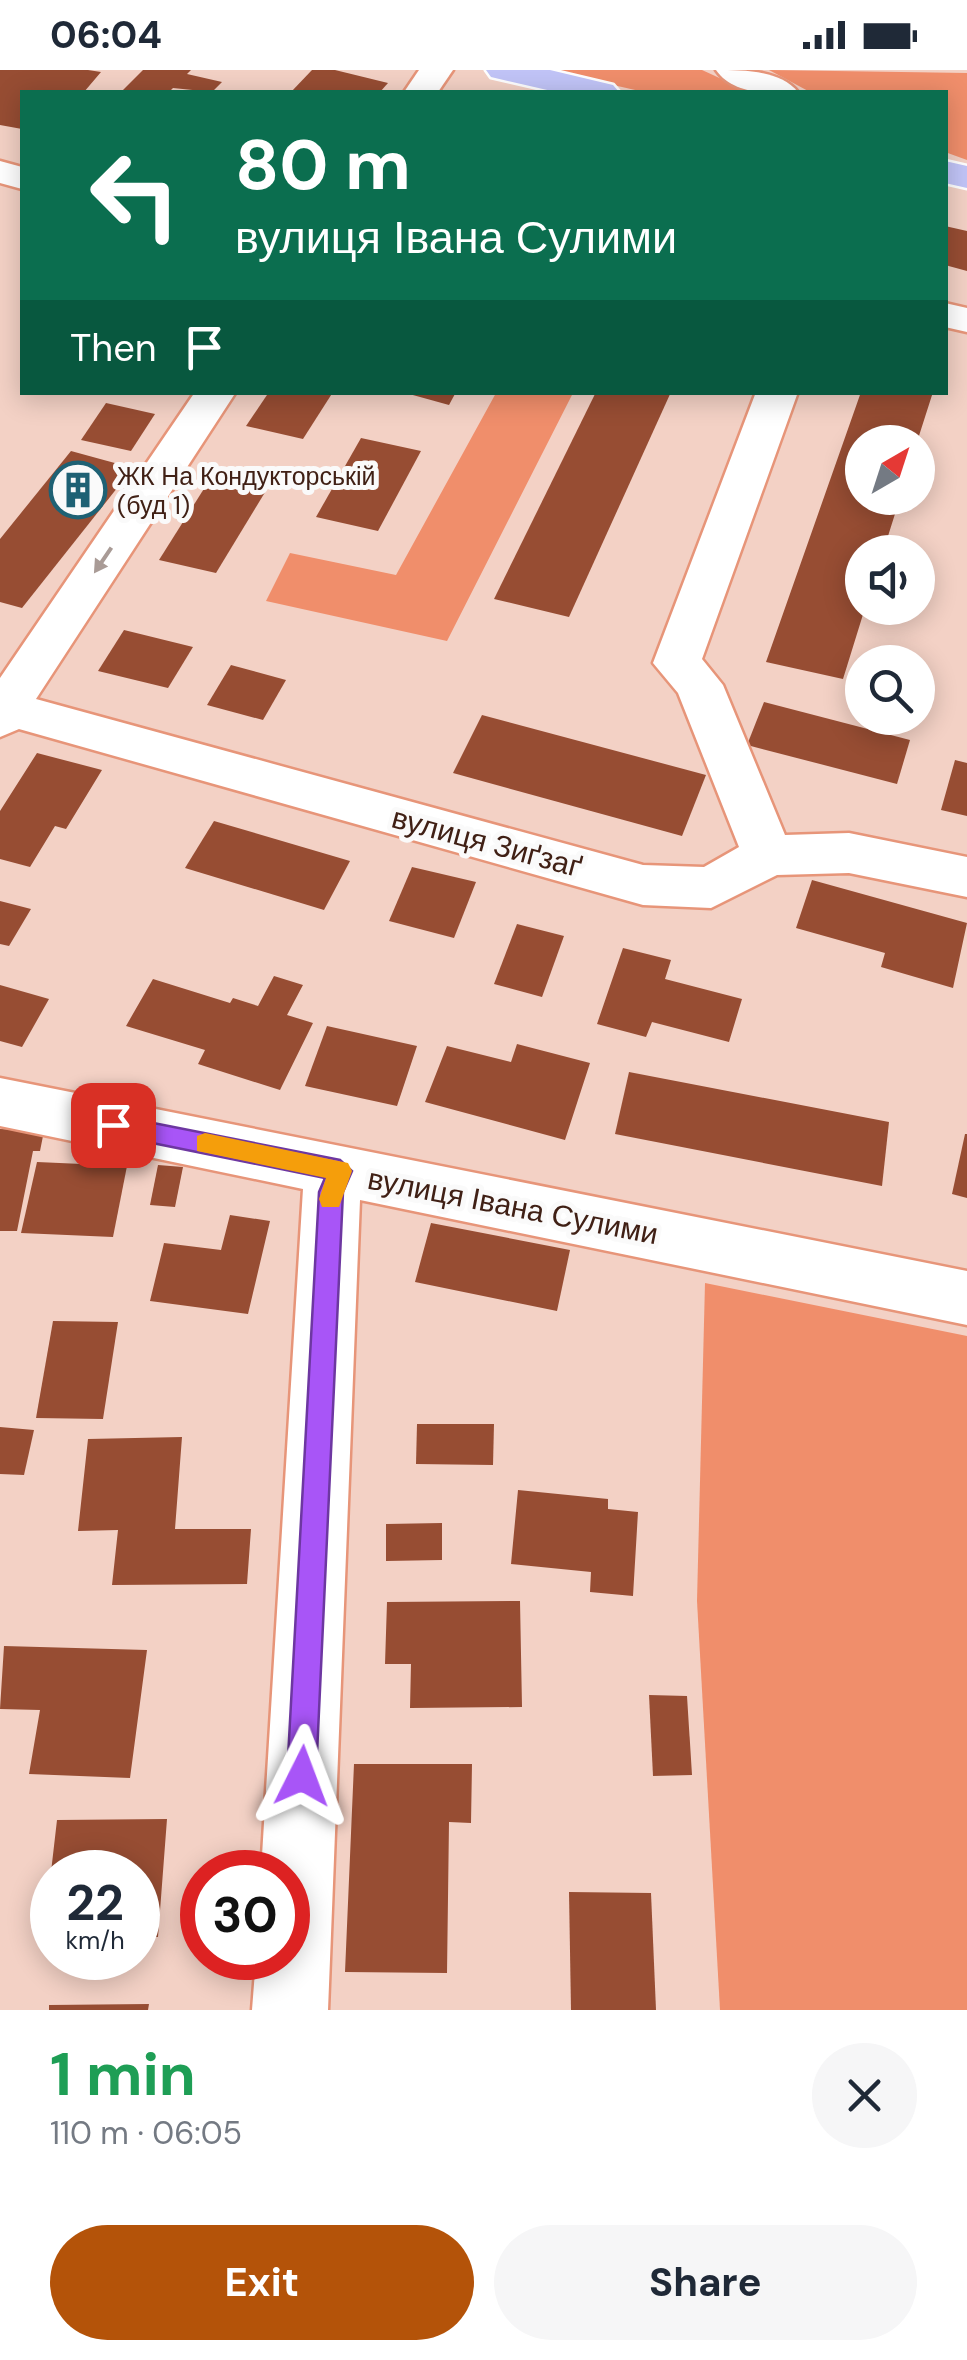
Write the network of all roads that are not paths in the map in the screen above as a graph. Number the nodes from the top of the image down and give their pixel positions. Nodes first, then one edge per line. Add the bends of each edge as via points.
1 (503, 70) edge
2 (733, 70) edge
3 (592, 90) edge
4 (776, 90) edge
5 (214, 395) edge
6 (776, 395) edge
7 (3, 714) edge
8 (768, 855) junction
9 (967, 877) edge
10 (0, 1102) edge
11 (340, 1171) junction
12 (967, 1298) edge
13 (290, 2010) edge

1 - 3 main road
2 - 4 street
5 -> 7 street
6 - 8 street via 677,663 698,685
7 - 8 street, вулиця Зиґзаґ via 643,886 711,888
8 - 9 street, вулиця Зиґзаґ via 849,853
10 - 11 street, вулиця Івана Сулими
11 - 12 street, вулиця Івана Сулими
11 - 13 street via 331,1192

